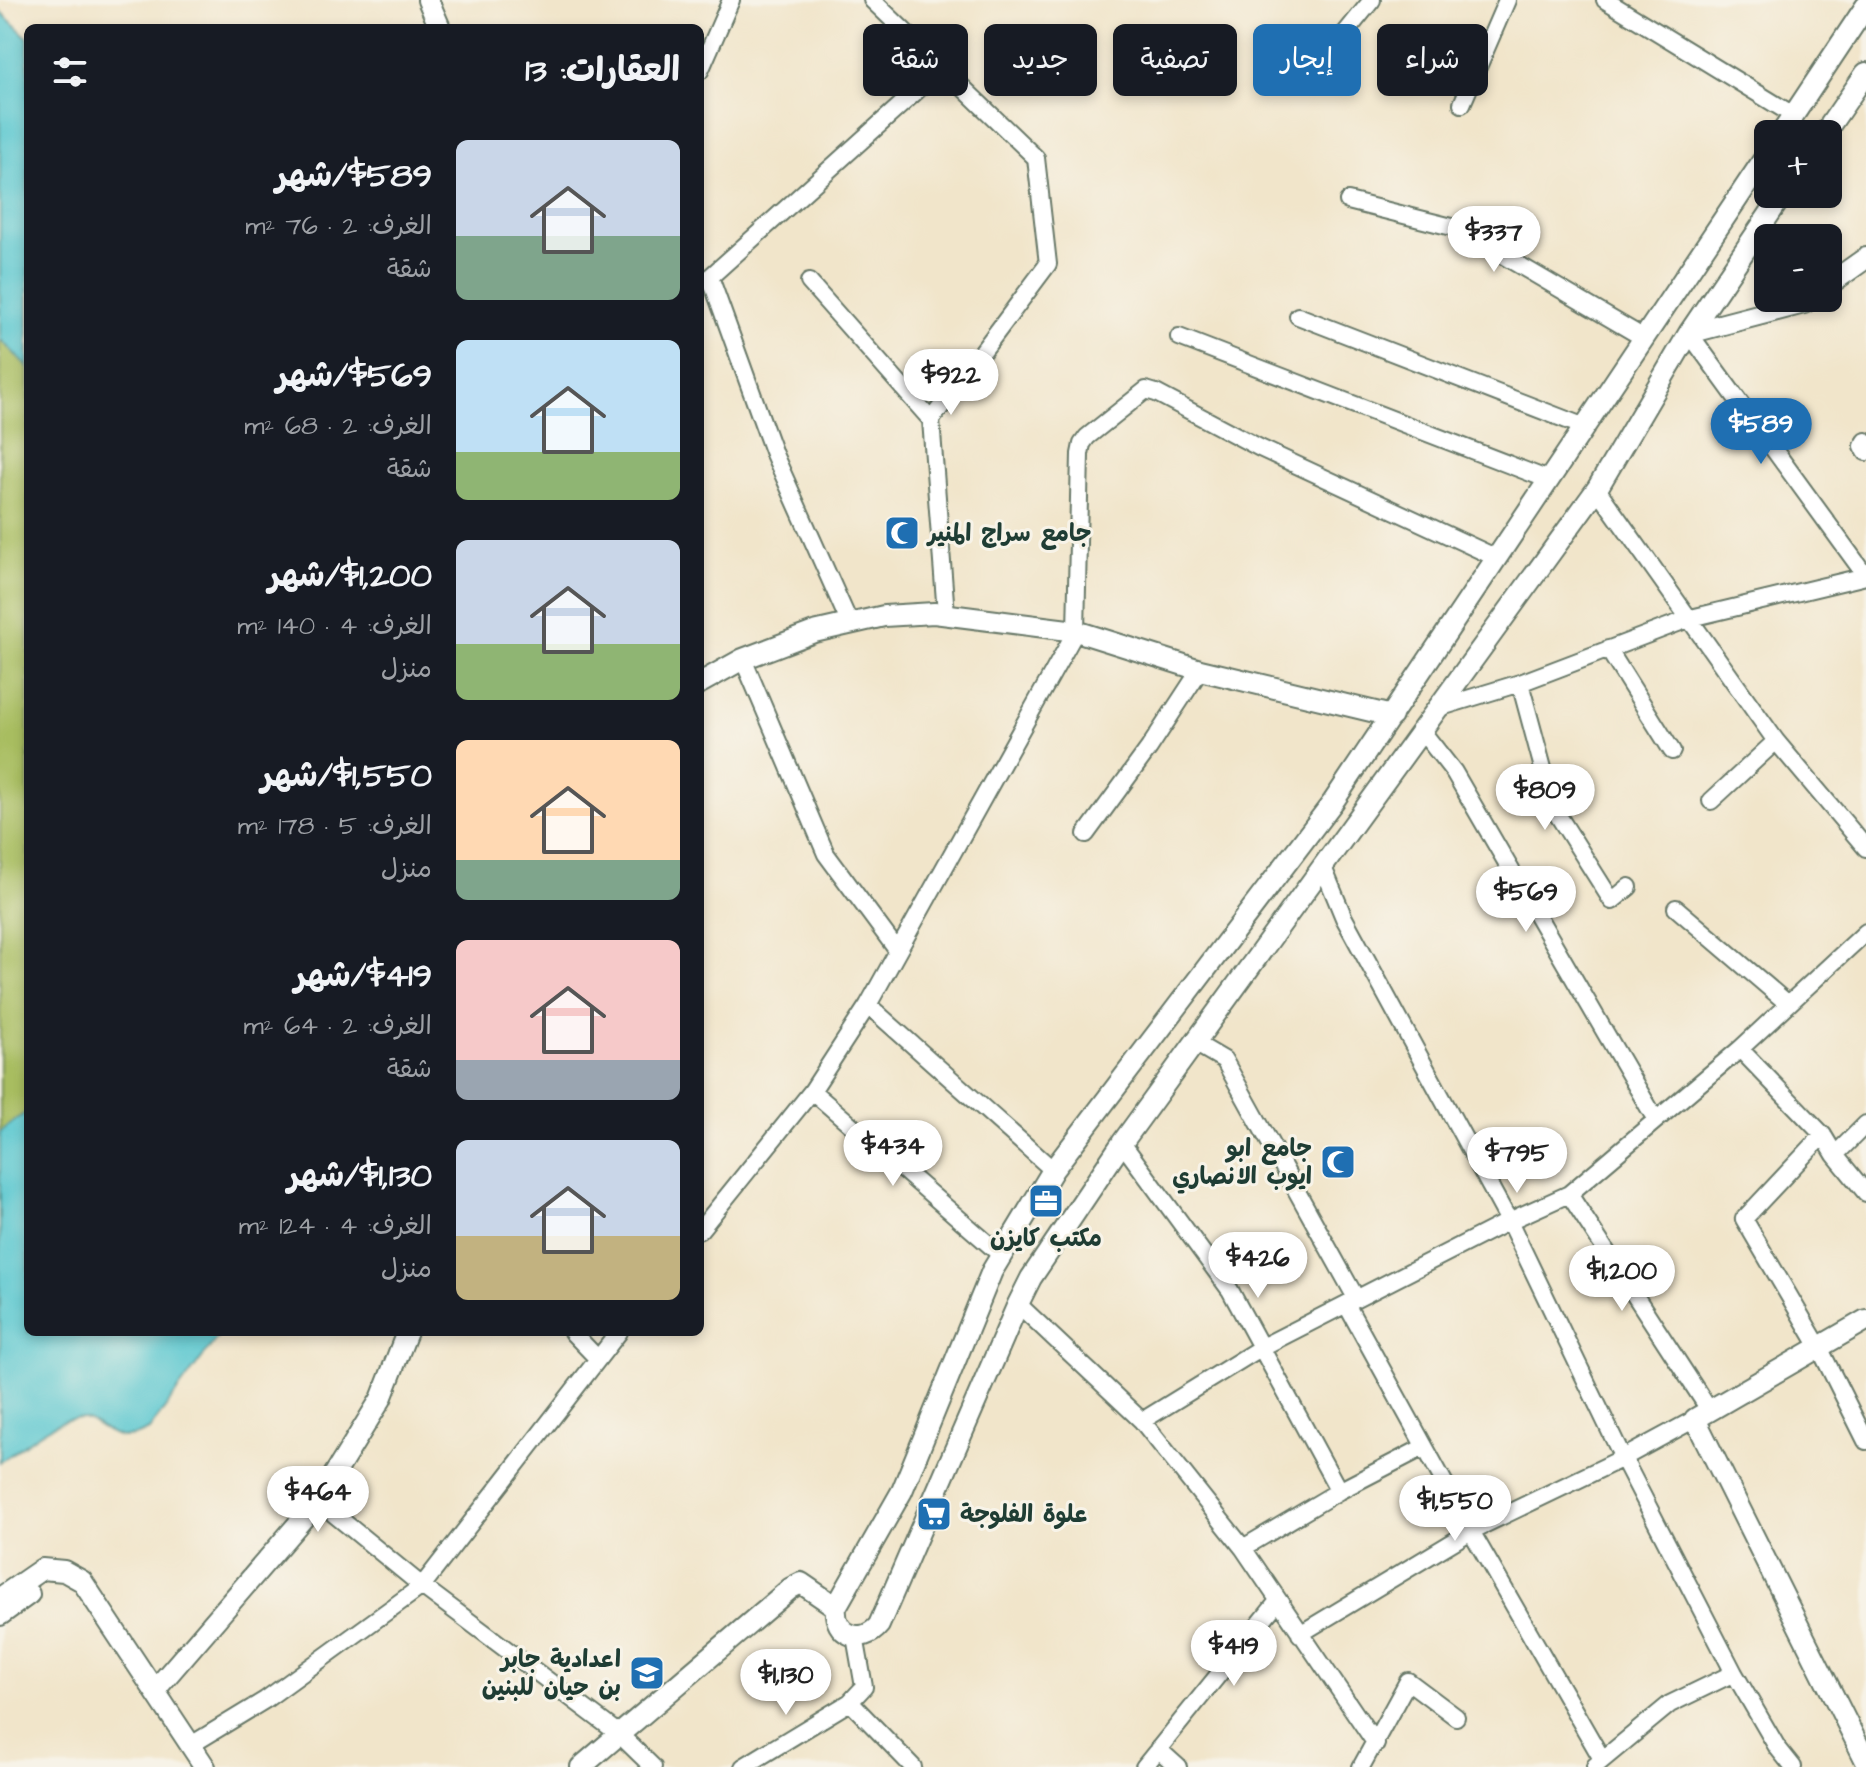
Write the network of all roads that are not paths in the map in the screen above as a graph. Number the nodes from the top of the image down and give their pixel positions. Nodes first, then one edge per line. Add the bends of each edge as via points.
1 (428, 0) edge
2 (731, 0) edge
3 (872, 0) edge
4 (1372, 0) edge
5 (1507, 0) edge
6 (1605, 0) edge
7 (1865, 2) edge
8 (438, 24) edge
9 (897, 24) edge
10 (1353, 24) edge
11 (704, 62) edge
12 (1866, 73) edge
13 (968, 93) edge
14 (911, 96) edge
15 (1462, 104) dead end
16 (1793, 115) junction
17 (1790, 120) edge
18 (1834, 120) edge
19 (1754, 174) edge
20 (1348, 201) dead end
21 (1774, 208) edge
22 (1866, 258) edge
23 (1842, 275) edge
24 (809, 282) dead end
25 (1770, 312) edge
26 (1298, 316) dead end
27 (1689, 333) junction
28 (1179, 337) dead end
29 (1644, 338) junction
30 (931, 420) junction
31 (1585, 427) junction
32 (1866, 441) edge
33 (1866, 452) edge
34 (1549, 480) junction
35 (1597, 489) junction
36 (1497, 558) junction
37 (1866, 576) edge
38 (946, 614) junction
39 (1691, 618) junction
40 (850, 624) junction
41 (1076, 631) junction
42 (1608, 649) junction
43 (743, 659) junction
44 (1200, 670) junction
45 (704, 676) edge
46 (1520, 683) junction
47 (1438, 708) junction
48 (1392, 716) junction
49 (1421, 730) junction
50 (1776, 741) junction
51 (1672, 751) dead end
52 (1711, 801) dead end
53 (1333, 802) junction
54 (1357, 822) junction
55 (1086, 834) dead end
56 (1866, 848) edge
57 (1323, 867) junction
58 (1629, 887) dead end
59 (1676, 908) dead end
60 (1866, 932) edge
61 (897, 950) junction
62 (1787, 1003) junction
63 (868, 1005) junction
64 (1195, 1043) junction
65 (1740, 1049) junction
66 (812, 1091) junction
67 (1656, 1120) junction
68 (1866, 1124) edge
69 (1823, 1135) junction
70 (1122, 1143) junction
71 (1835, 1155) junction
72 (1053, 1170) junction
73 (1866, 1193) edge
74 (1569, 1194) junction
75 (1509, 1221) junction
76 (704, 1225) edge
77 (1001, 1255) junction
78 (1351, 1301) junction
79 (1018, 1304) junction
80 (1866, 1320) edge
81 (405, 1336) edge
82 (576, 1336) edge
83 (616, 1336) edge
84 (1262, 1347) junction
85 (1819, 1347) junction
86 (597, 1358) junction
87 (1702, 1415) junction
88 (1142, 1421) junction
89 (1866, 1441) edge
90 (1424, 1447) junction
91 (1623, 1458) junction
92 (1339, 1491) junction
93 (318, 1501) junction
94 (1471, 1531) junction
95 (1243, 1548) junction
96 (55, 1569) junction
97 (422, 1586) junction
98 (0, 1598) edge
99 (1278, 1601) junction
100 (836, 1607) junction
101 (0, 1615) edge
102 (1300, 1634) junction
103 (855, 1636) junction
104 (1734, 1673) junction
105 (155, 1690) junction
106 (850, 1702) junction
107 (1456, 1717) dead end
108 (619, 1734) junction
109 (1376, 1744) junction
110 (191, 1745) junction
111 (1158, 1749) junction
112 (1866, 1761) edge
113 (1598, 1763) edge
114 (205, 1767) edge
115 (581, 1767) edge
116 (653, 1767) edge
117 (743, 1767) edge
118 (913, 1767) edge
119 (1144, 1767) edge
120 (1178, 1767) edge
121 (1361, 1767) edge
122 (1793, 1767) edge

1 - 8 street
2 - 11 street
3 - 9 street
4 - 10 street
5 - 15 street
6 - 16 street
7 - 16 street
12 - 18 street
13 - 30 street via 1036,158 1048,264
14 - 40 street via 710,277 774,454
16 - 17 street
19 - 29 street
20 - 29 street via 1456,228
21 - 27 street
22 - 23 street
24 - 30 street
25 - 27 street
26 - 31 street
27 - 35 street
27 - 37 street
28 - 34 street
29 - 31 street
30 - 38 street
31 - 34 street
32 - 33 street
34 - 36 street
35 - 39 street
35 - 47 street
36 - 41 street via 1146,390 1082,444
36 - 48 street
37 - 39 street
38 - 40 street via 884,616
38 - 41 street
39 - 42 street
39 - 50 street
40 - 43 street
41 - 44 street
41 - 61 street
42 - 46 street
42 - 51 street
43 - 45 street
43 - 61 street via 826,854
44 - 48 street
44 - 55 street
46 - 47 street
46 - 58 street via 1554,809 1612,901
47 - 49 street
48 - 53 street
49 - 54 street
49 - 67 street via 1454,772
50 - 52 street
50 - 56 street
53 - 54 street
53 - 72 street
54 - 57 street
57 - 64 street
57 - 75 street via 1344,918
59 - 62 street
60 - 62 street
61 - 63 street
62 - 65 street
63 - 66 street
63 - 72 street
64 - 70 street
64 - 78 street via 1224,1060
65 - 67 street
65 - 69 street
66 - 76 street
66 - 77 street
67 - 74 street
68 - 71 street
69 - 71 street
69 - 85 street via 1744,1219
70 - 79 street
70 - 84 street via 1230,1290
71 - 73 street
72 - 77 street
74 - 75 street
74 - 87 street
75 - 78 street
75 - 91 street
77 - 100 street via 902,1491
78 - 84 street
78 - 90 street
79 - 88 street
79 - 103 street via 879,1625 866,1636
80 - 85 street
81 - 93 street via 381,1399
82 - 86 street
83 - 86 street
84 - 88 street
84 - 92 street
85 - 87 street
85 - 89 street
86 - 97 street
87 - 91 street
87 - 112 street
88 - 95 street
90 - 92 street
90 - 94 street
91 - 94 street
91 - 104 street
92 - 95 street
93 - 97 street
93 - 105 street
94 - 102 street
94 - 113 street
95 - 99 street
96 - 98 street via 37,1571
96 - 101 street
96 - 105 street via 82,1581
97 - 108 street
97 - 110 street via 265,1700
99 - 102 street
99 - 111 street
100 - 103 street via 839,1626
100 - 108 street via 801,1583 791,1588
102 - 109 street
103 - 106 street via 864,1687
104 - 113 street via 1670,1704
104 - 122 street
105 - 110 street
106 - 117 street
106 - 118 street
107 - 109 street via 1408,1681
108 - 115 street
108 - 116 street
109 - 121 street
110 - 114 street
111 - 119 street
111 - 120 street

